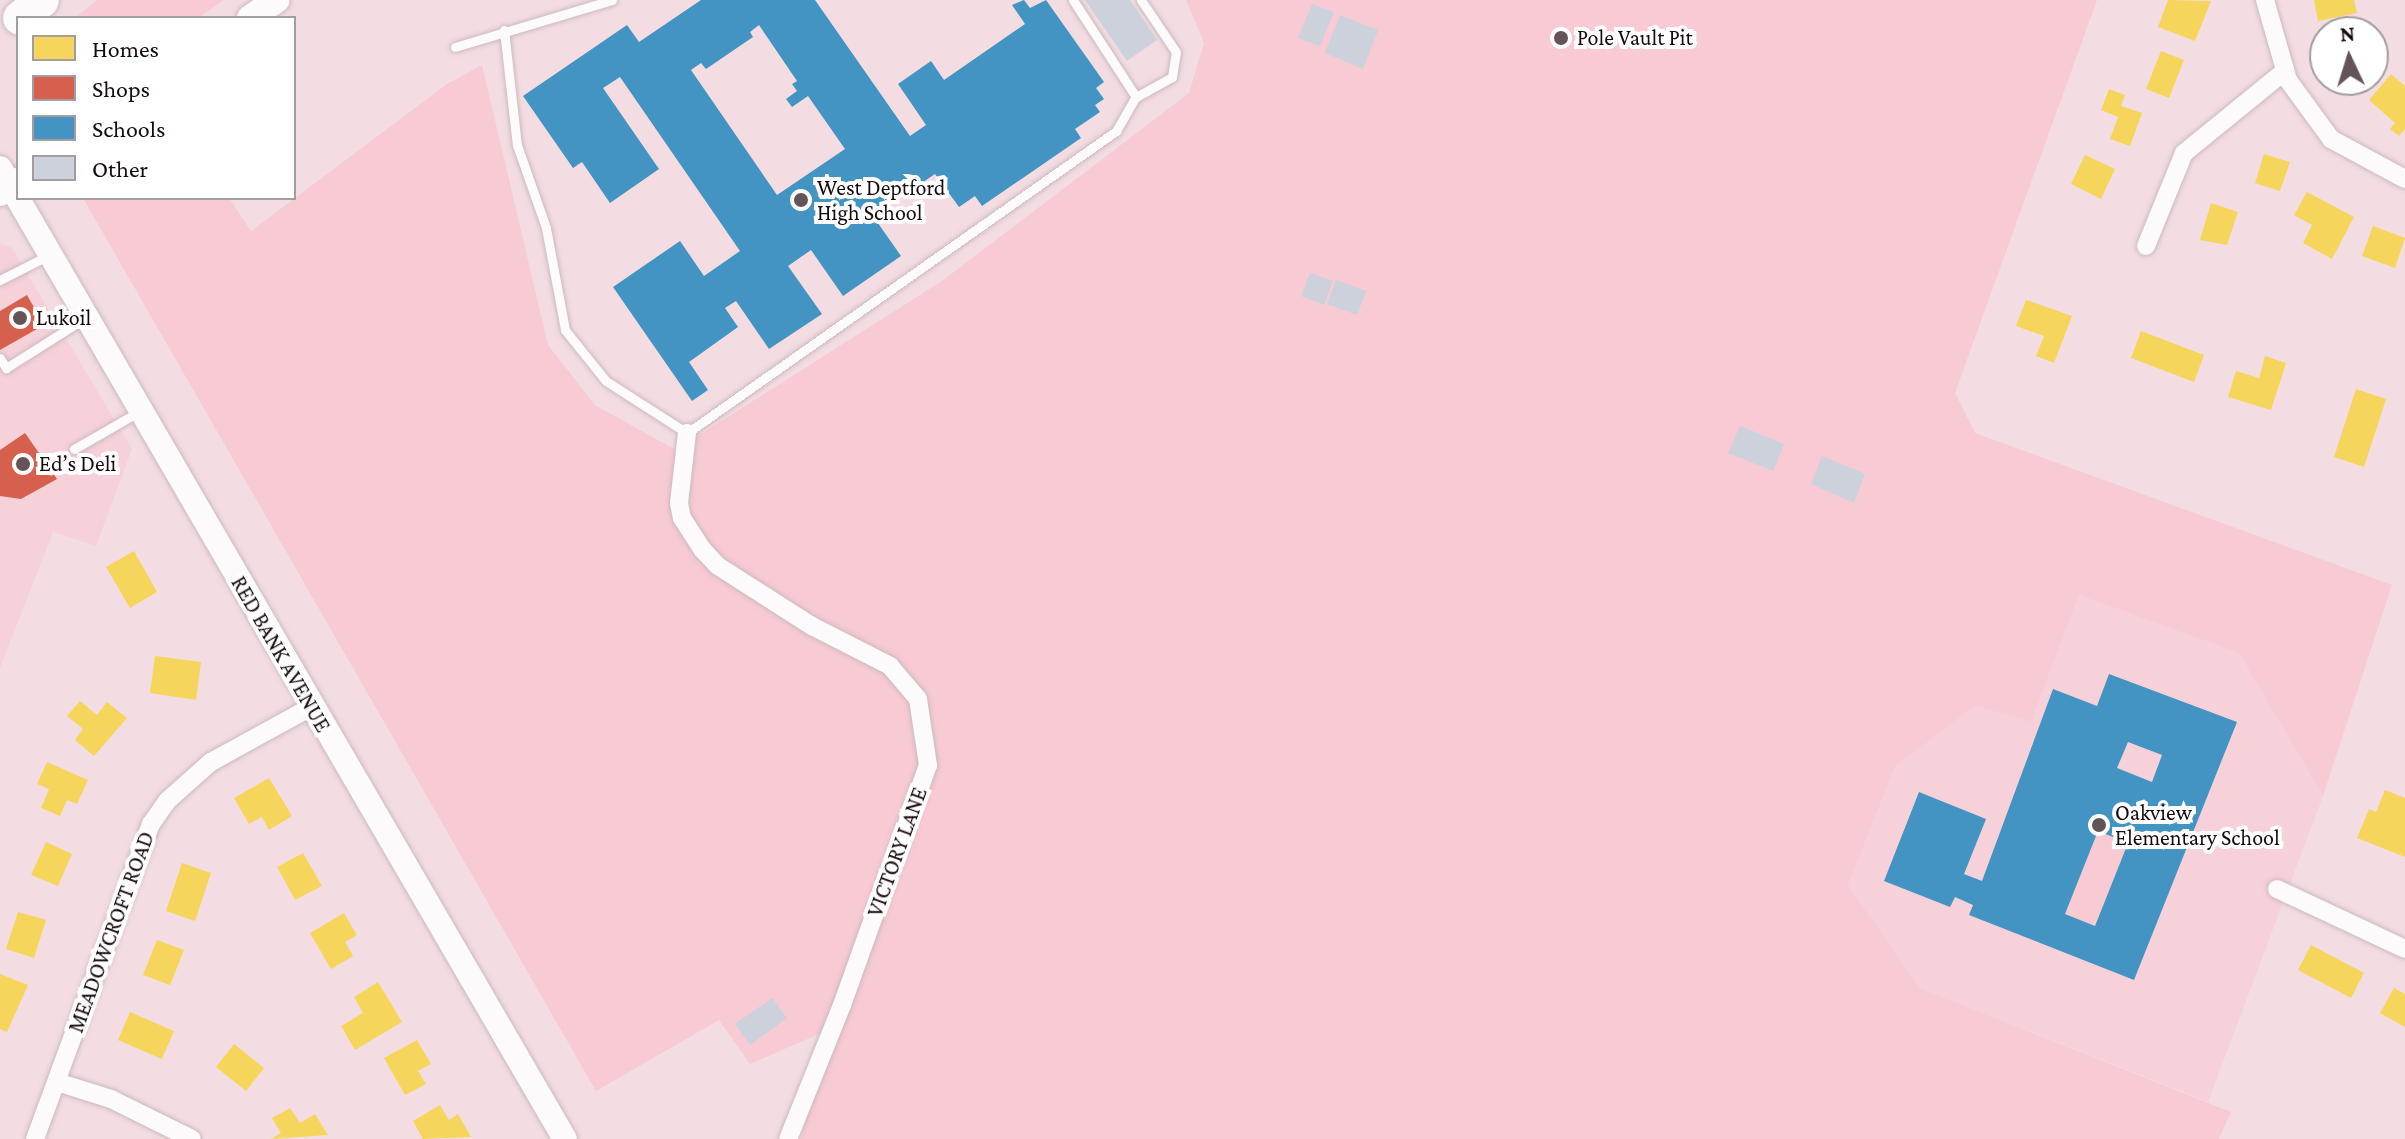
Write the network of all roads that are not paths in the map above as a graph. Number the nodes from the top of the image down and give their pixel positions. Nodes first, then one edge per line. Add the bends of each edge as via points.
1 (277, 0) edge
2 (612, 0) edge
3 (1073, 0) edge
4 (1141, 0) edge
5 (2265, 0) edge
6 (253, 16) edge
7 (16, 21) edge
8 (504, 30) junction
9 (0, 34) edge
10 (455, 47) dead end
11 (2285, 71) junction
12 (1136, 97) junction
13 (2405, 179) edge
14 (17, 200) edge
15 (2146, 246) dead end
16 (49, 255) junction
17 (0, 280) edge
18 (85, 318) junction
19 (0, 358) edge
20 (140, 411) junction
21 (687, 433) junction
22 (74, 449) dead end
23 (311, 707) junction
24 (2277, 889) dead end
25 (2405, 949) edge
26 (57, 1082) junction
27 (35, 1139) edge
28 (192, 1139) edge
29 (565, 1139) edge
30 (788, 1139) edge

1 - 6 main road
2 - 8 lane via 555,20
3 - 12 lane
4 - 12 lane via 1176,52 1172,77
5 - 11 street
7 - 9 highway
8 - 10 lane
8 - 21 lane via 517,145 546,228 565,330 606,381
11 - 13 street via 2331,139
11 - 15 street via 2184,153
12 - 21 lane via 1116,131
14 - 16 street, RED BANK AVENUE
16 - 17 lane
16 - 18 street, RED BANK AVENUE
18 - 19 lane via 6,368
18 - 20 street, RED BANK AVENUE
20 - 22 lane
20 - 23 street, RED BANK AVENUE
21 - 30 street, VICTORY LANE via 679,503 682,518 702,549 718,566 812,626 890,666 918,699 928,765
23 - 26 street, MEADOWCROFT ROAD via 211,762 167,801 151,824
23 - 29 street, RED BANK AVENUE
24 - 25 street
26 - 27 street, MEADOWCROFT ROAD
26 - 28 street via 111,1099

